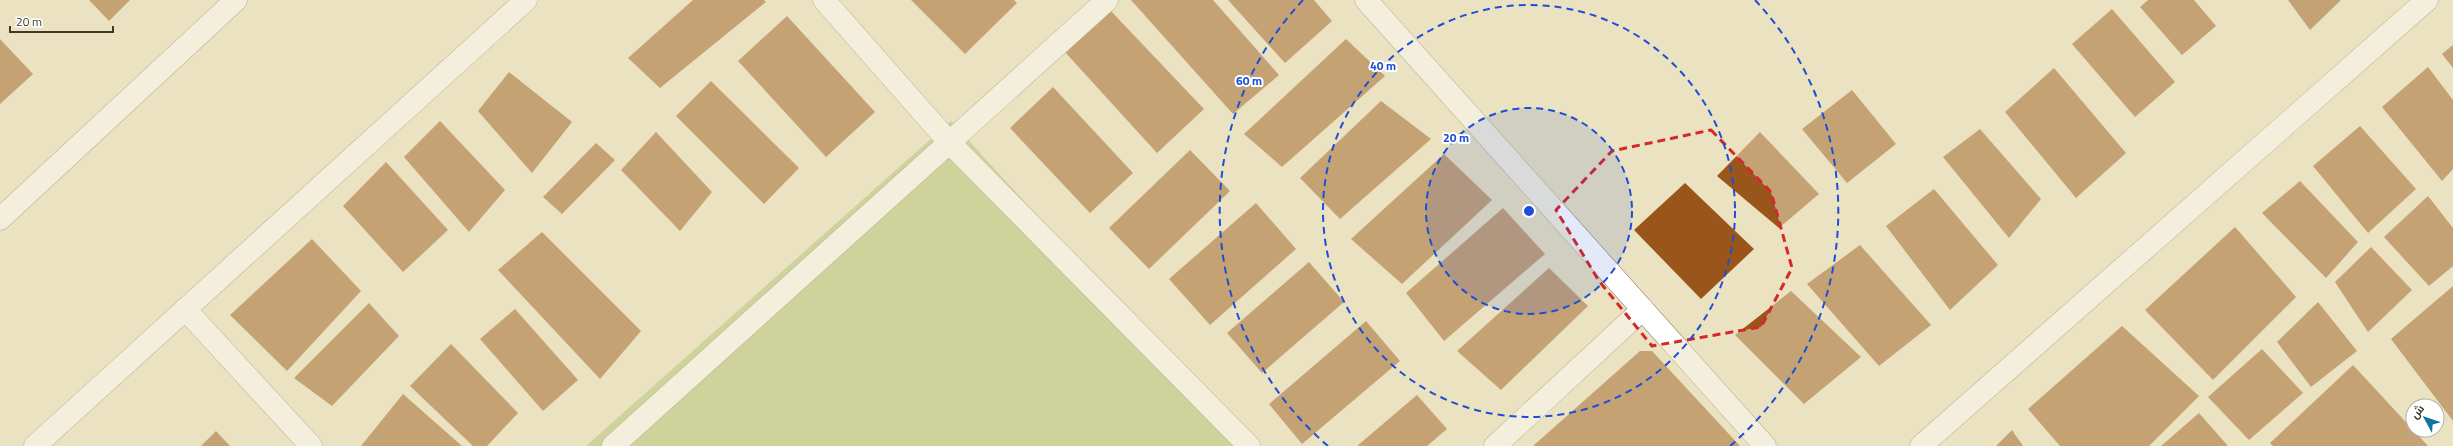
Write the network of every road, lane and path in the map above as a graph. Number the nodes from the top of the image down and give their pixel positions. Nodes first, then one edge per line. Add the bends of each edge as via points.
1 (236, 0) edge
2 (526, 0) edge
3 (824, 0) edge
4 (1107, 0) edge
5 (1366, 0) edge
6 (2427, 0) edge
7 (949, 142) junction
8 (0, 219) edge
9 (185, 309) junction
10 (1642, 309) junction
11 (35, 446) edge
12 (310, 446) edge
13 (613, 446) edge
14 (1249, 446) edge
15 (1495, 446) edge
16 (1765, 446) edge
17 (1921, 446) edge

1 - 8 street
2 - 9 street
3 - 7 street
4 - 7 street
5 - 10 street
6 - 17 street
7 - 13 street
7 - 14 street
9 - 11 street
9 - 12 street
10 - 15 street
10 - 16 street

